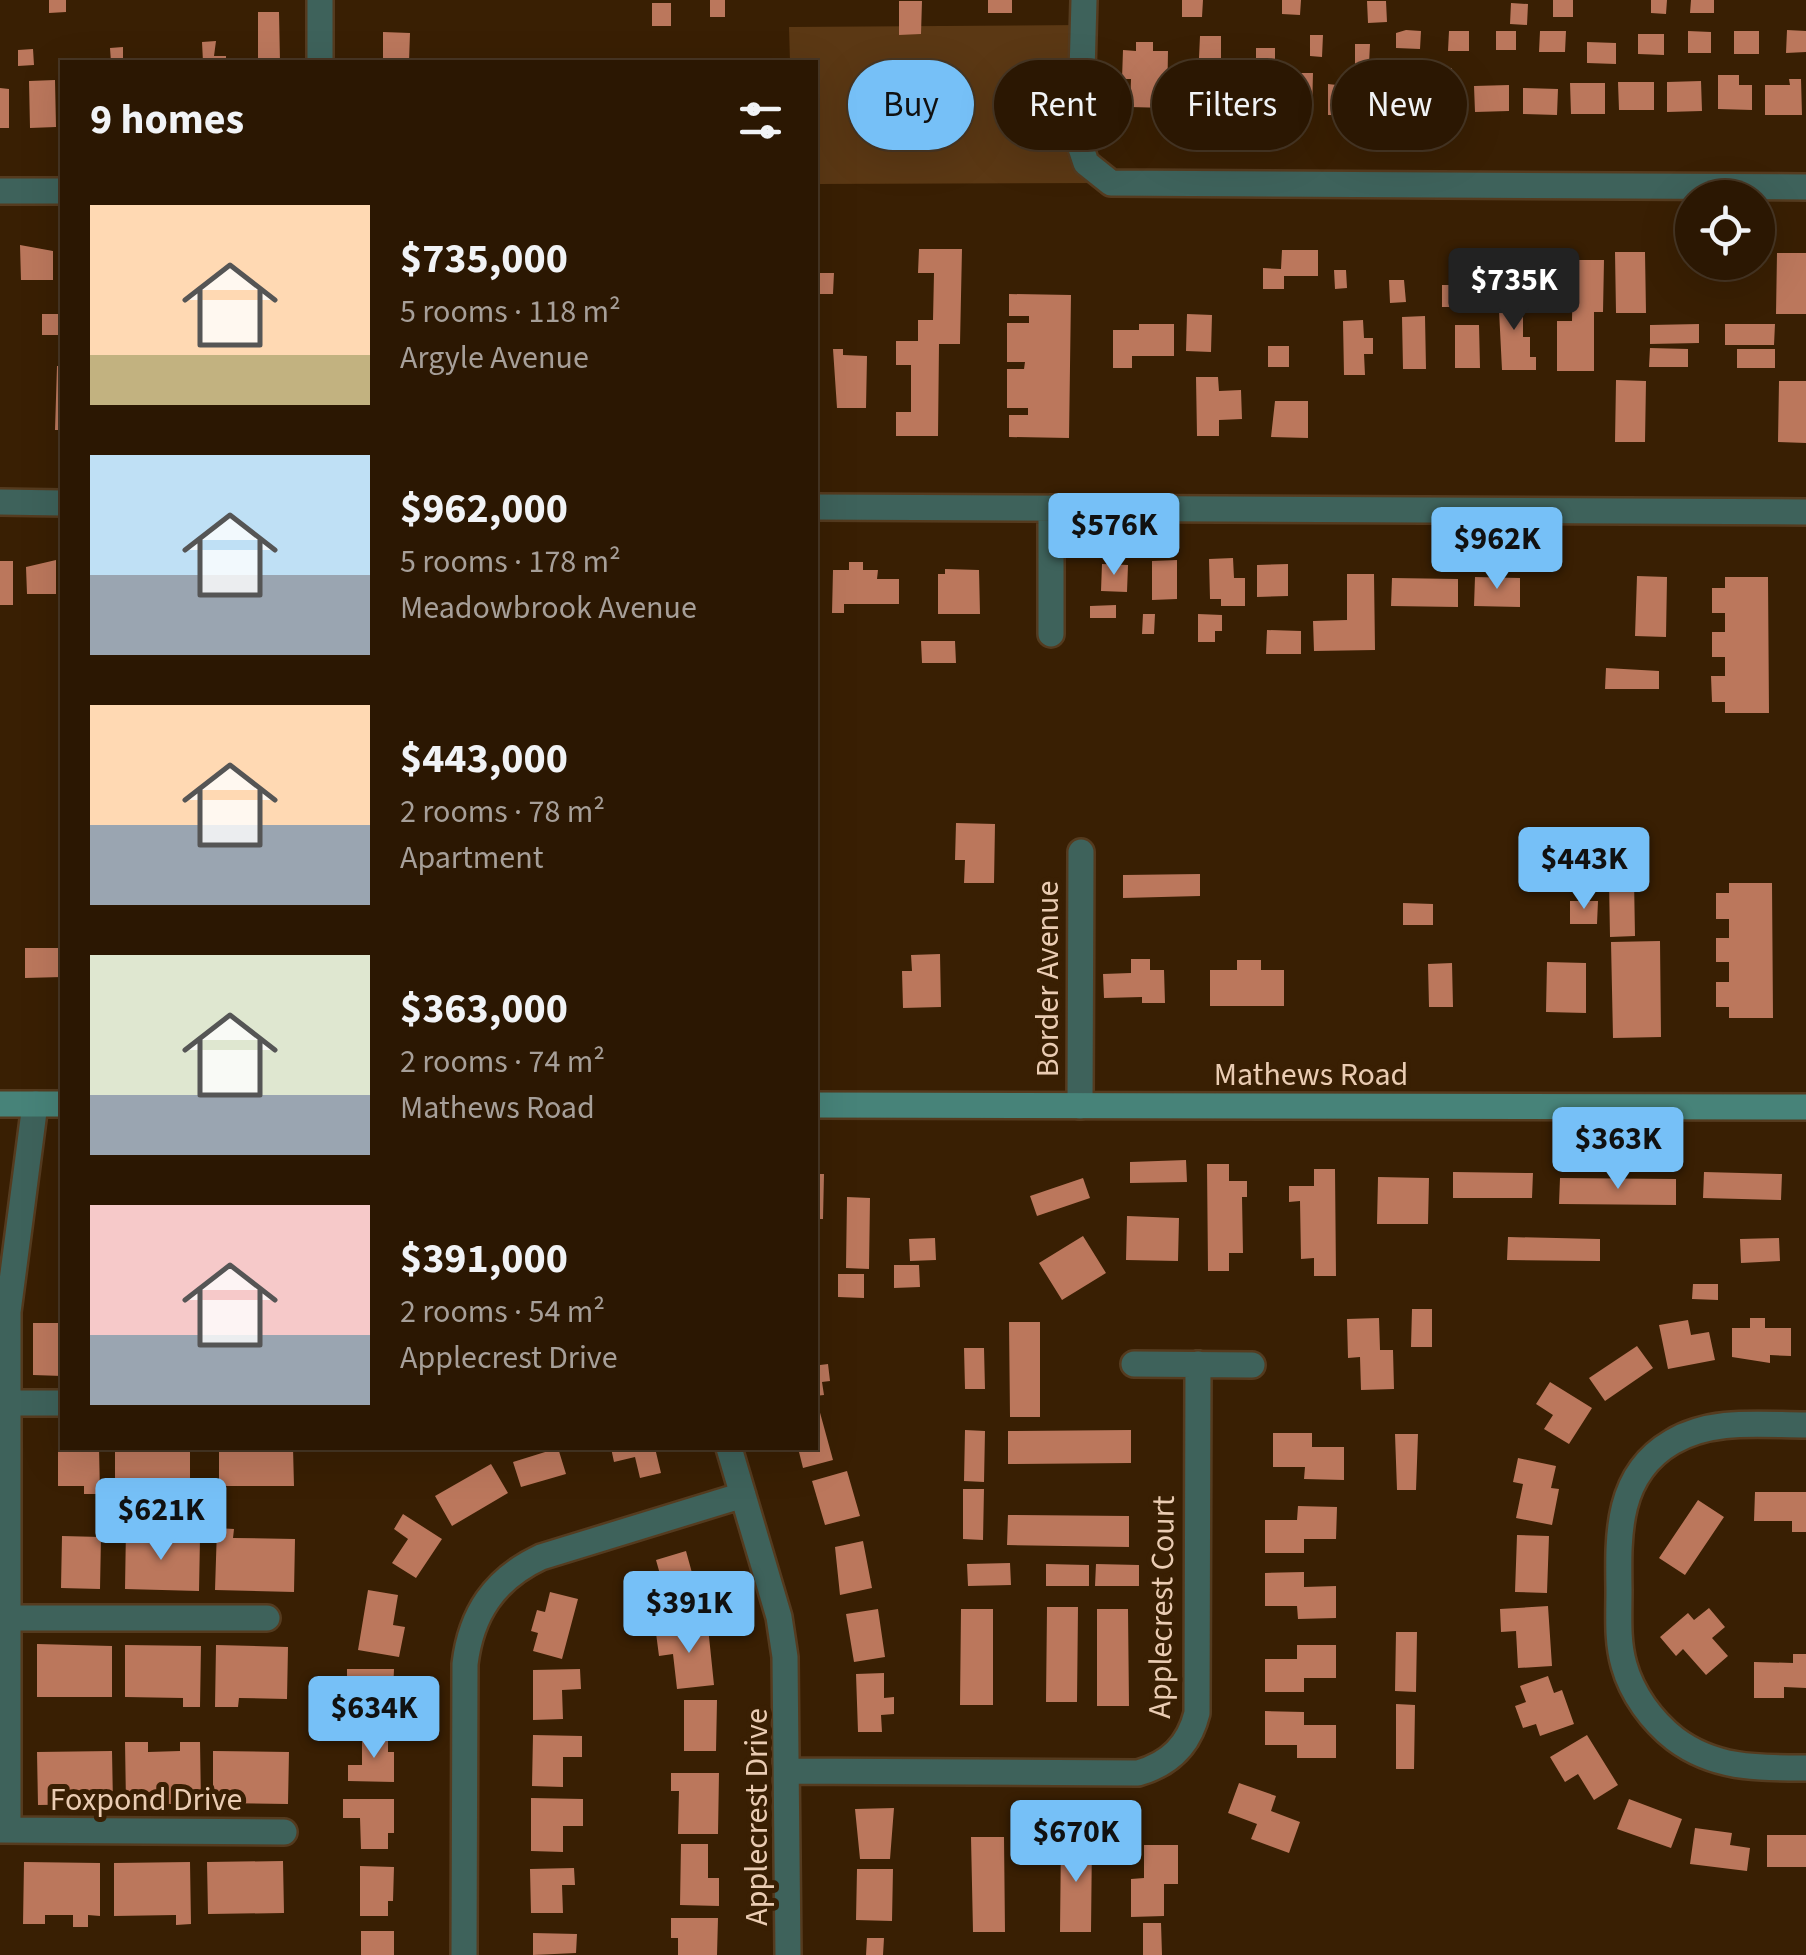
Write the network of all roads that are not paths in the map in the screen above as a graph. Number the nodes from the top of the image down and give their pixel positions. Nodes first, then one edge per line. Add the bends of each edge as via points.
1 (320, 0) edge
2 (1084, 0) edge
3 (320, 60) edge
4 (1806, 187) edge
5 (0, 190) edge
6 (60, 191) edge
7 (0, 502) edge
8 (60, 503) edge
9 (818, 507) edge
10 (1051, 508) junction
11 (1806, 512) edge
12 (1051, 634) dead end
13 (1081, 852) dead end
14 (0, 1104) edge
15 (36, 1104) junction
16 (60, 1104) edge
17 (818, 1106) edge
18 (1080, 1106) junction
19 (1806, 1107) edge
20 (1134, 1364) dead end
21 (1198, 1364) junction
22 (1252, 1365) dead end
23 (8, 1403) junction
24 (60, 1403) edge
25 (1806, 1425) edge
26 (730, 1450) edge
27 (743, 1496) junction
28 (8, 1618) junction
29 (267, 1618) dead end
30 (4, 1764) edge
31 (1806, 1768) edge
32 (789, 1771) junction
33 (4, 1830) edge
34 (284, 1832) dead end
35 (464, 1955) edge
36 (788, 1955) edge

1 - 3 street
2 - 4 street via 1080,145 1086,163 1111,183
5 - 6 street
7 - 8 street
9 - 10 street
10 - 11 street
10 - 12 street
13 - 18 street, Border Avenue
14 - 15 street
15 - 16 street
15 - 23 street via 8,1312
17 - 18 street, Mathews Road
18 - 19 street, Mathews Road
20 - 21 street
21 - 22 street
21 - 32 street, Applecrest Court via 1196,1713 1176,1754 1138,1773
23 - 24 street
23 - 28 street
25 - 31 street via 1715,1426 1682,1436 1648,1460 1618,1526 1619,1637 1638,1698 1675,1739 1710,1758 1748,1768
26 - 27 street, Applecrest Drive
27 - 32 street, Applecrest Drive via 779,1617
27 - 35 street via 541,1557 486,1599 465,1664
28 - 29 street
28 - 30 street
30 - 33 street
32 - 36 street, Applecrest Drive
33 - 34 street, Foxpond Drive

